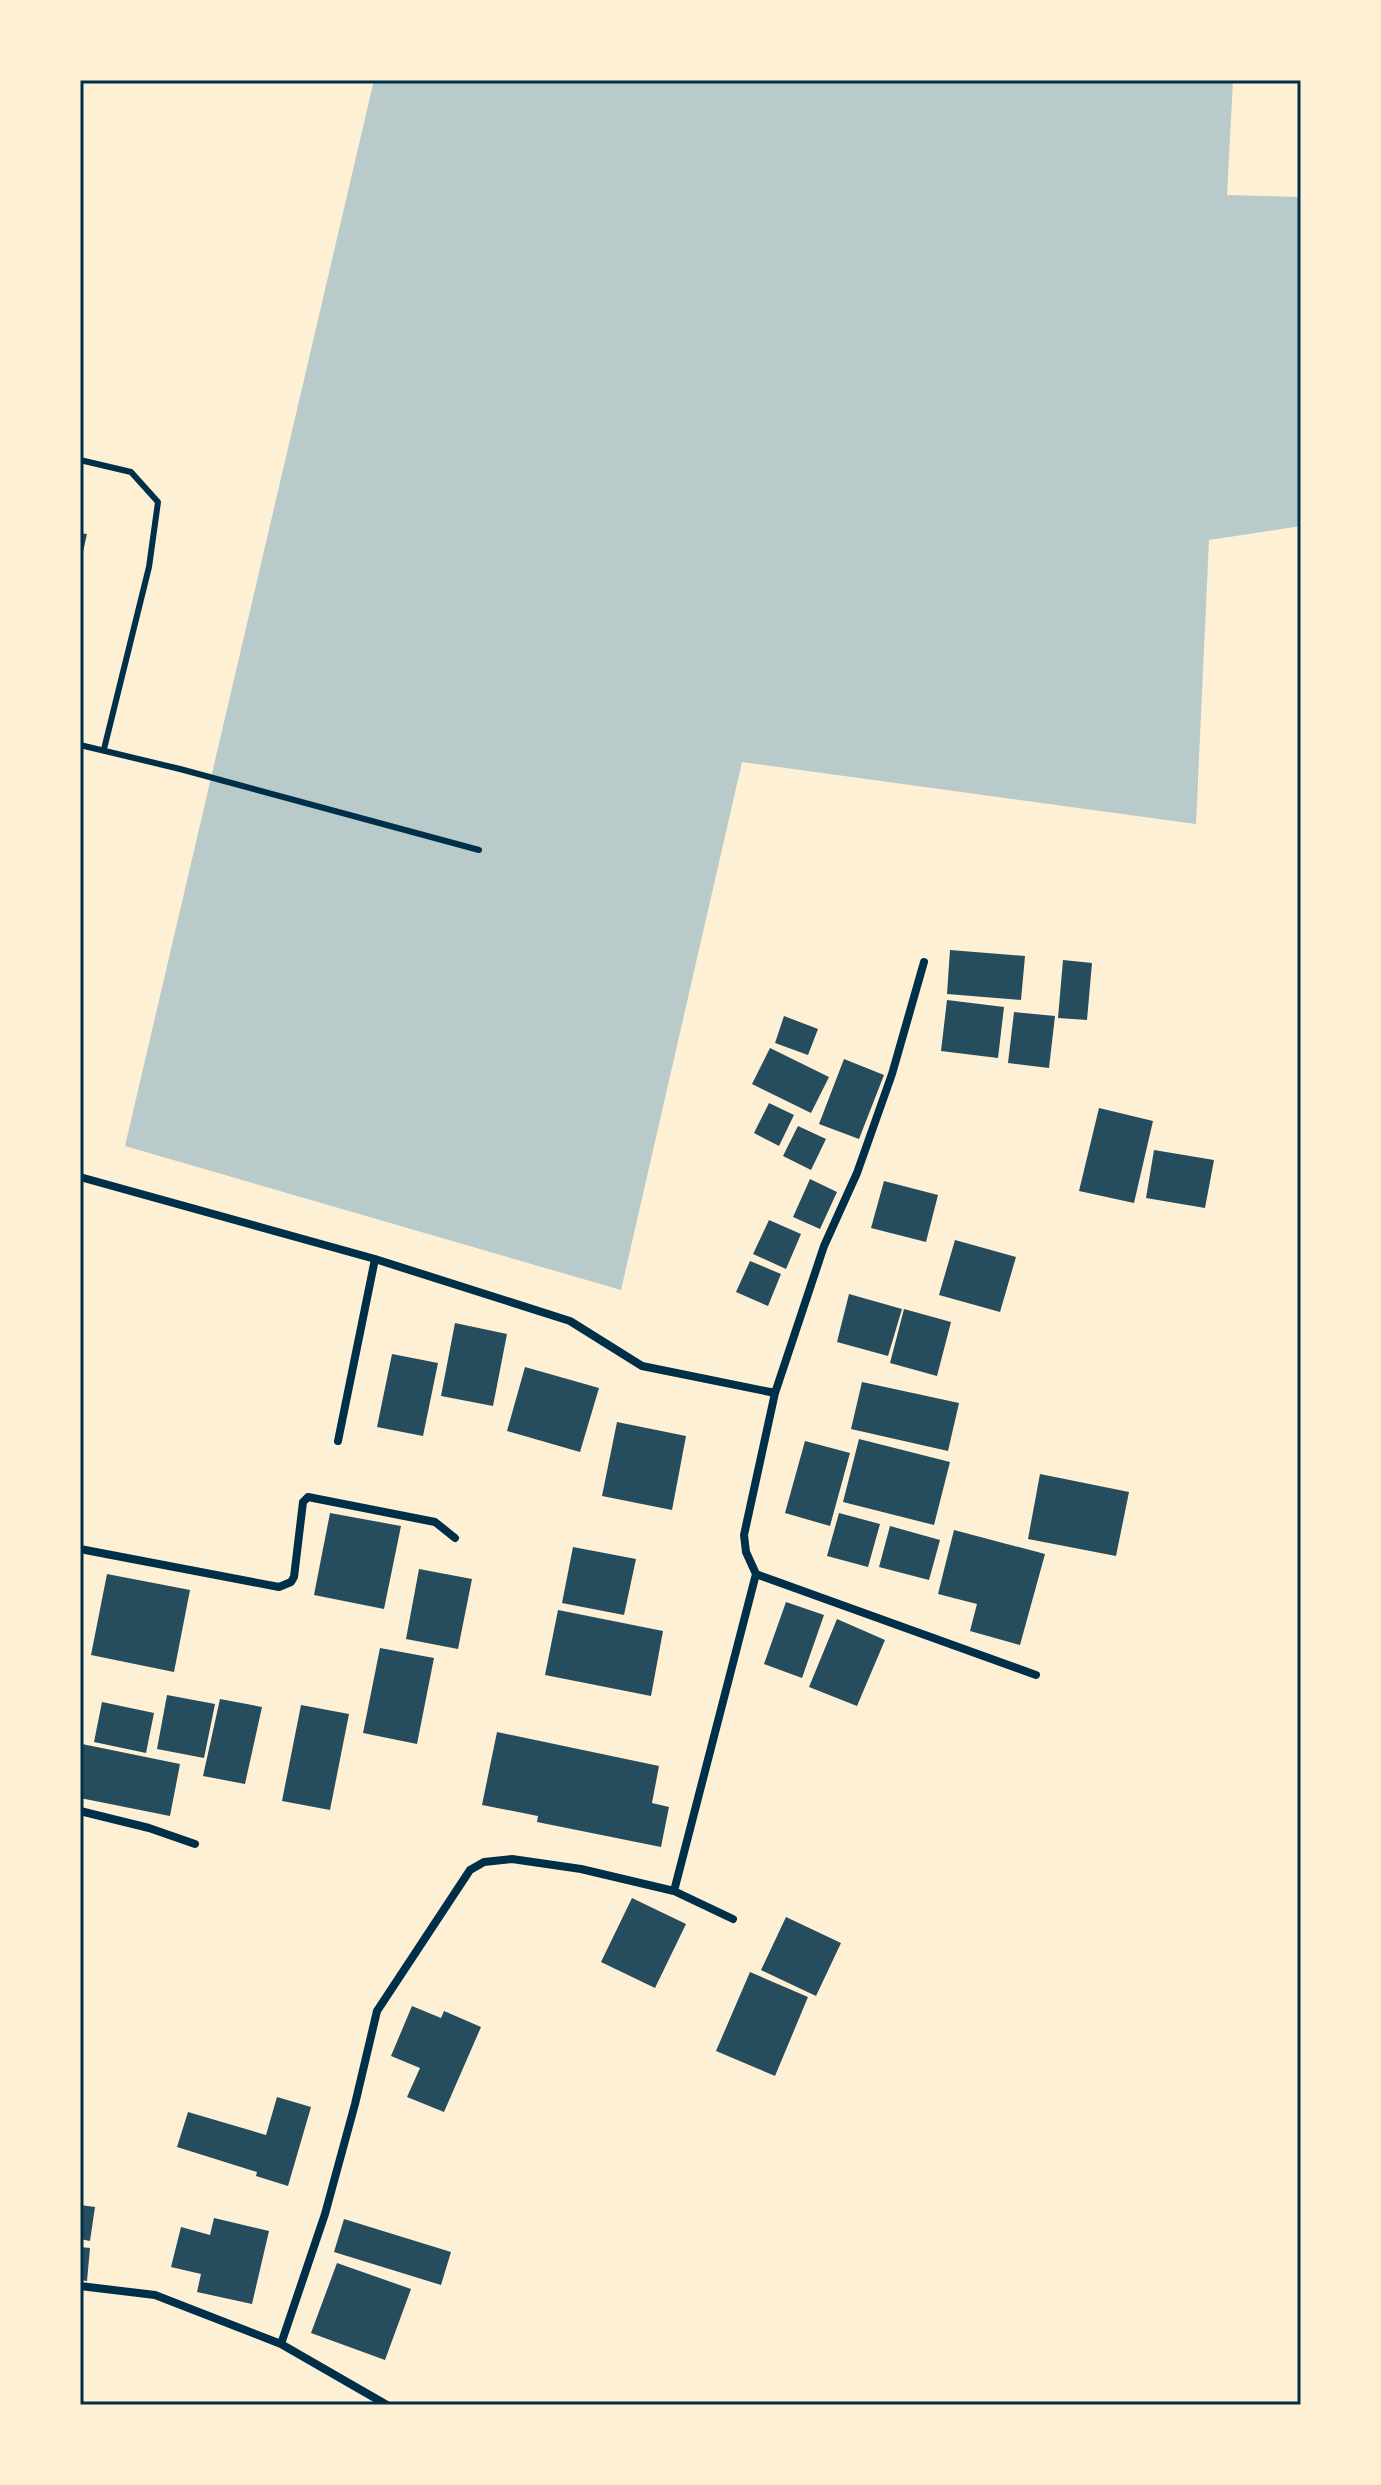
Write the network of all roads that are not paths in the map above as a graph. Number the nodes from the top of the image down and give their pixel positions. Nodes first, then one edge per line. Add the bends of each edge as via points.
1 (80, 460) edge
2 (80, 745) edge
3 (104, 749) junction
4 (479, 850) dead end
5 (924, 962) dead end
6 (80, 1177) edge
7 (375, 1259) junction
8 (775, 1393) junction
9 (338, 1441) dead end
10 (455, 1538) dead end
11 (80, 1549) edge
12 (756, 1574) junction
13 (1036, 1675) dead end
14 (80, 1811) edge
15 (195, 1844) dead end
16 (674, 1891) junction
17 (733, 1919) dead end
18 (80, 2286) edge
19 (281, 2344) junction
20 (387, 2405) edge

1 - 3 lane via 131,472 158,502 149,567
2 - 3 lane
3 - 4 lane
5 - 8 street via 892,1074
6 - 7 street
7 - 8 street via 570,1321 642,1366
7 - 9 street
8 - 12 street via 744,1535
10 - 11 street via 435,1522 308,1497 303,1502 294,1577 279,1587
12 - 13 street
12 - 16 street
14 - 15 street
16 - 17 street
16 - 19 street via 512,1859 484,1862 470,1870 377,2011 325,2214
18 - 19 street via 155,2295
19 - 20 street

